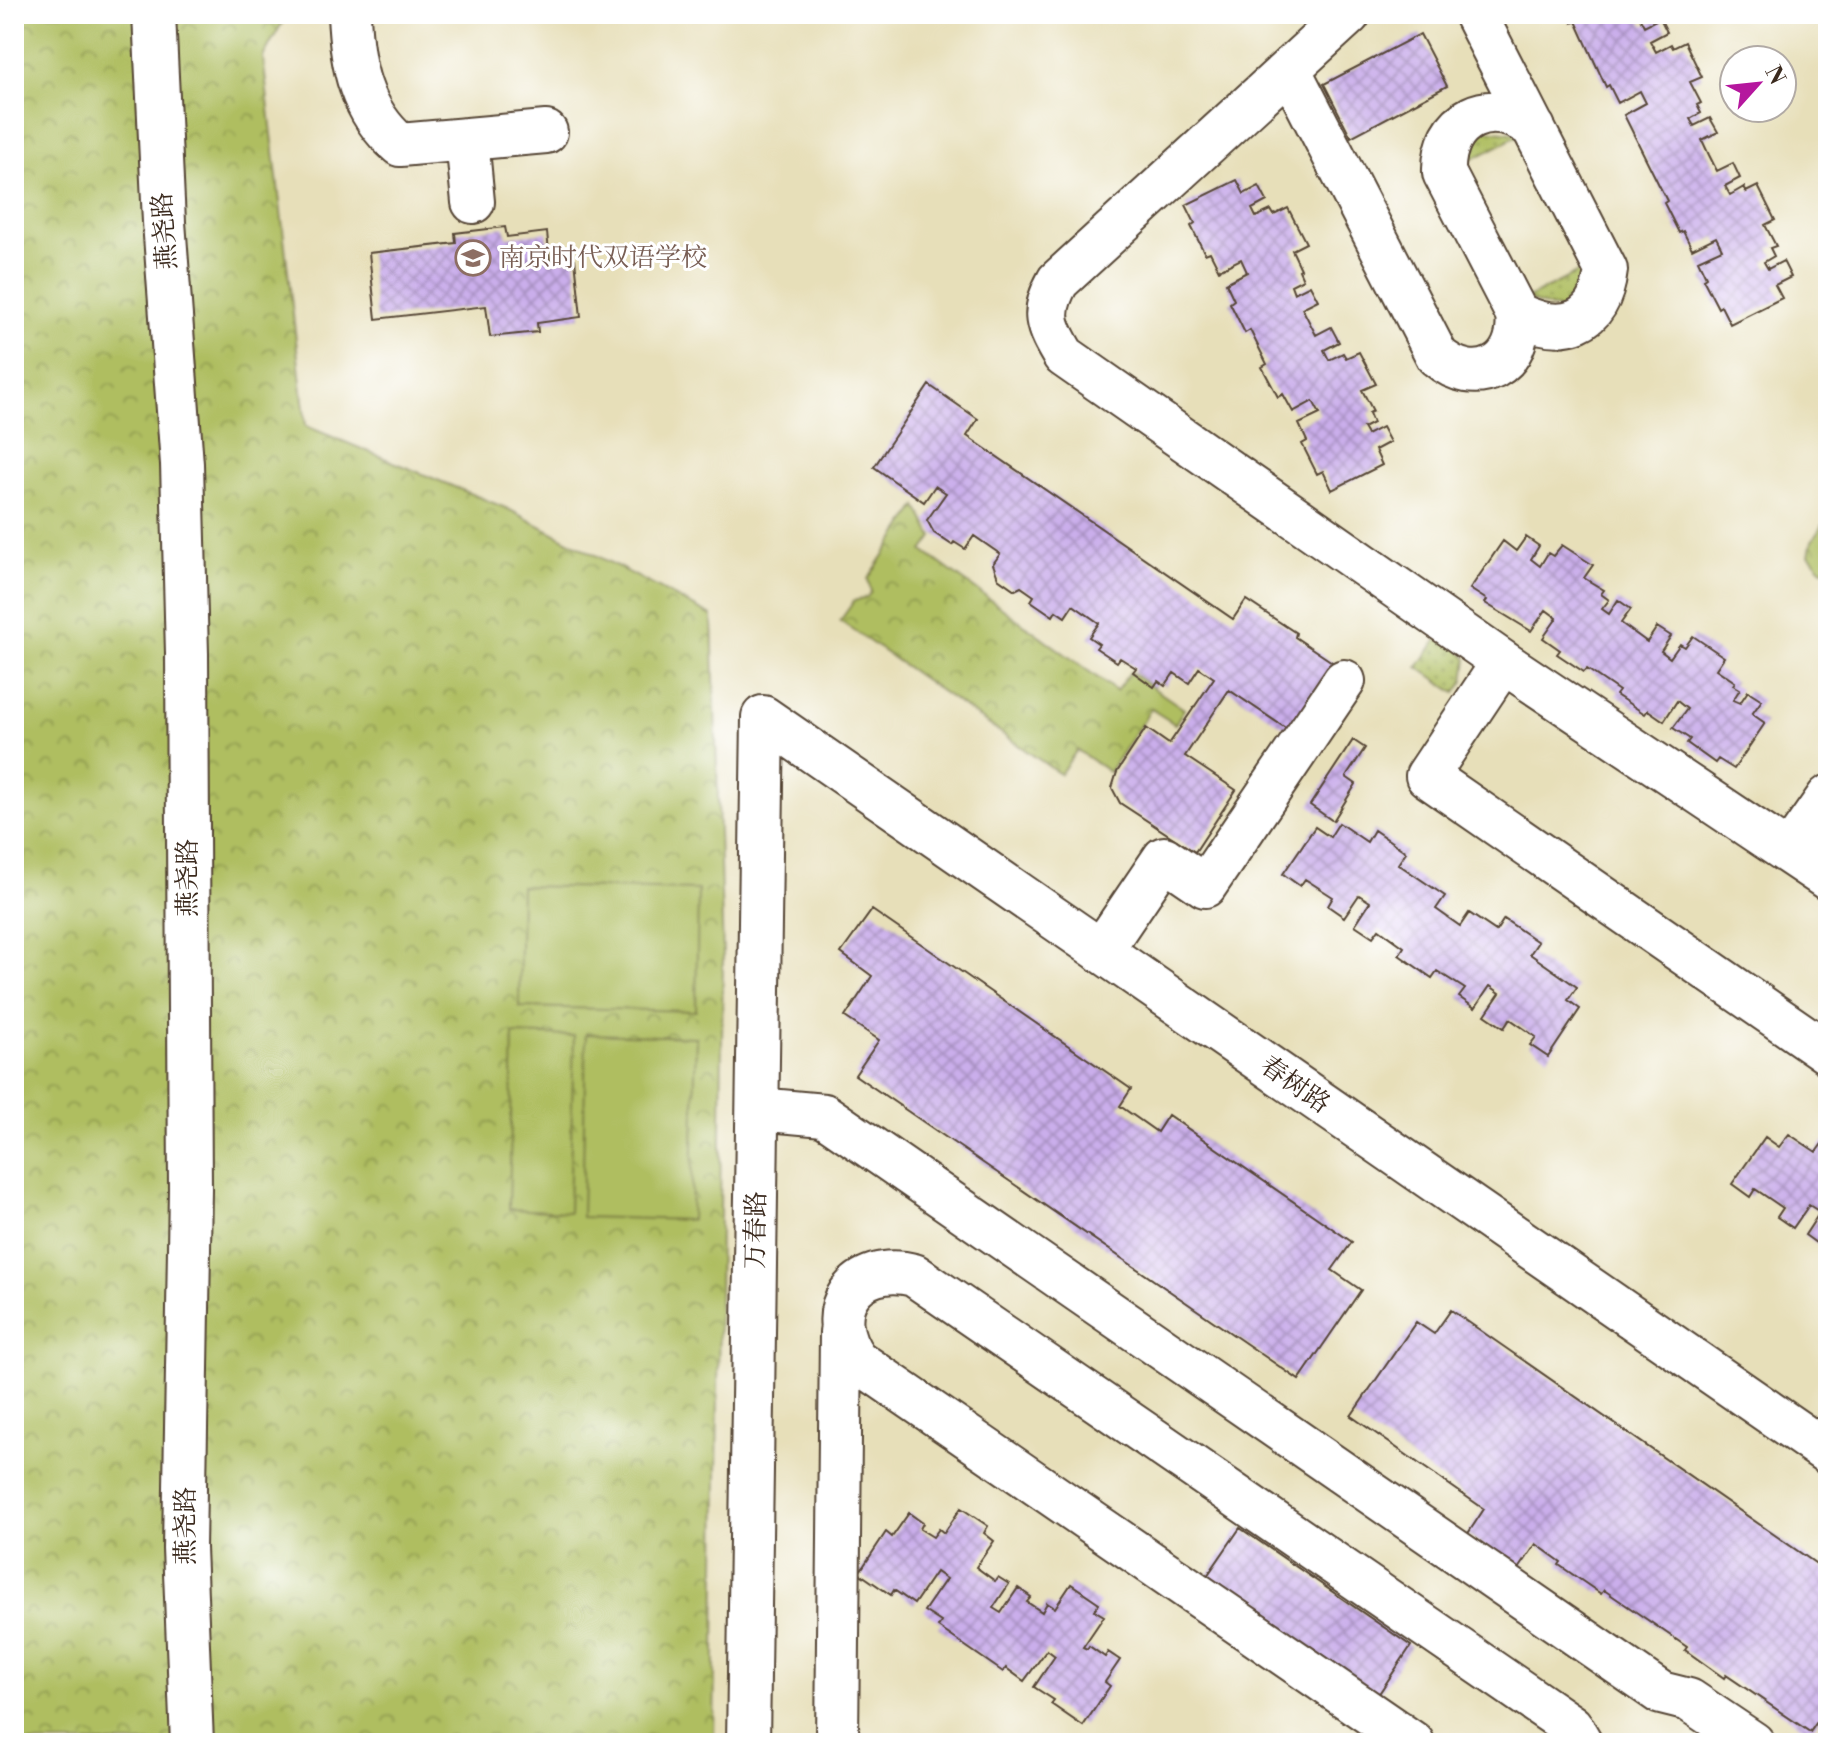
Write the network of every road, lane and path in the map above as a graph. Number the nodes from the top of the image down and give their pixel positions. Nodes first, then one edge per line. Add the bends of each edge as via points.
1 (154, 14) edge
2 (349, 14) edge
3 (1349, 14) edge
4 (1475, 14) edge
5 (1289, 69) junction
6 (1534, 128) junction
7 (546, 132) dead end
8 (467, 139) junction
9 (473, 202) dead end
10 (1517, 314) junction
11 (1503, 662) junction
12 (1344, 681) dead end
13 (763, 717) joint
14 (1828, 797) edge
15 (1789, 853) junction
16 (1828, 879) edge
17 (1101, 951) junction
18 (1828, 1053) edge
19 (758, 1109) junction
20 (841, 1332) junction
21 (1828, 1453) edge
22 (192, 1743) edge
23 (748, 1743) edge
24 (837, 1743) edge
25 (1413, 1743) edge
26 (1581, 1743) edge
27 (1753, 1743) edge

1 - 22 street, 燕尧路 via 182,464 187,654 190,1189 184,1548
2 - 8 street via 350,55 383,130 400,145
3 - 5 street
4 - 6 street
5 - 10 street via 1437,356 1463,371 1493,368 1512,352
5 - 11 street via 1058,281 1047,301 1048,330 1064,356
6 - 10 street via 1606,270 1599,300 1577,321 1547,325
6 - 10 street via 1509,113 1481,114 1457,130 1444,158 1444,173
7 - 8 street
8 - 9 street
11 - 15 street
11 - 18 street via 1427,776
12 - 17 street via 1205,886 1164,858
13 - 17 street, 春树路
13 - 19 street, 万春路
14 - 15 street
15 - 16 street
17 - 21 street, 春树路
19 - 23 street, 万春路
19 - 27 street via 824,1115 1661,1693 1689,1700
20 - 24 street
20 - 25 street via 856,1360
20 - 26 street via 840,1316 854,1287 882,1271 914,1275 1571,1726

